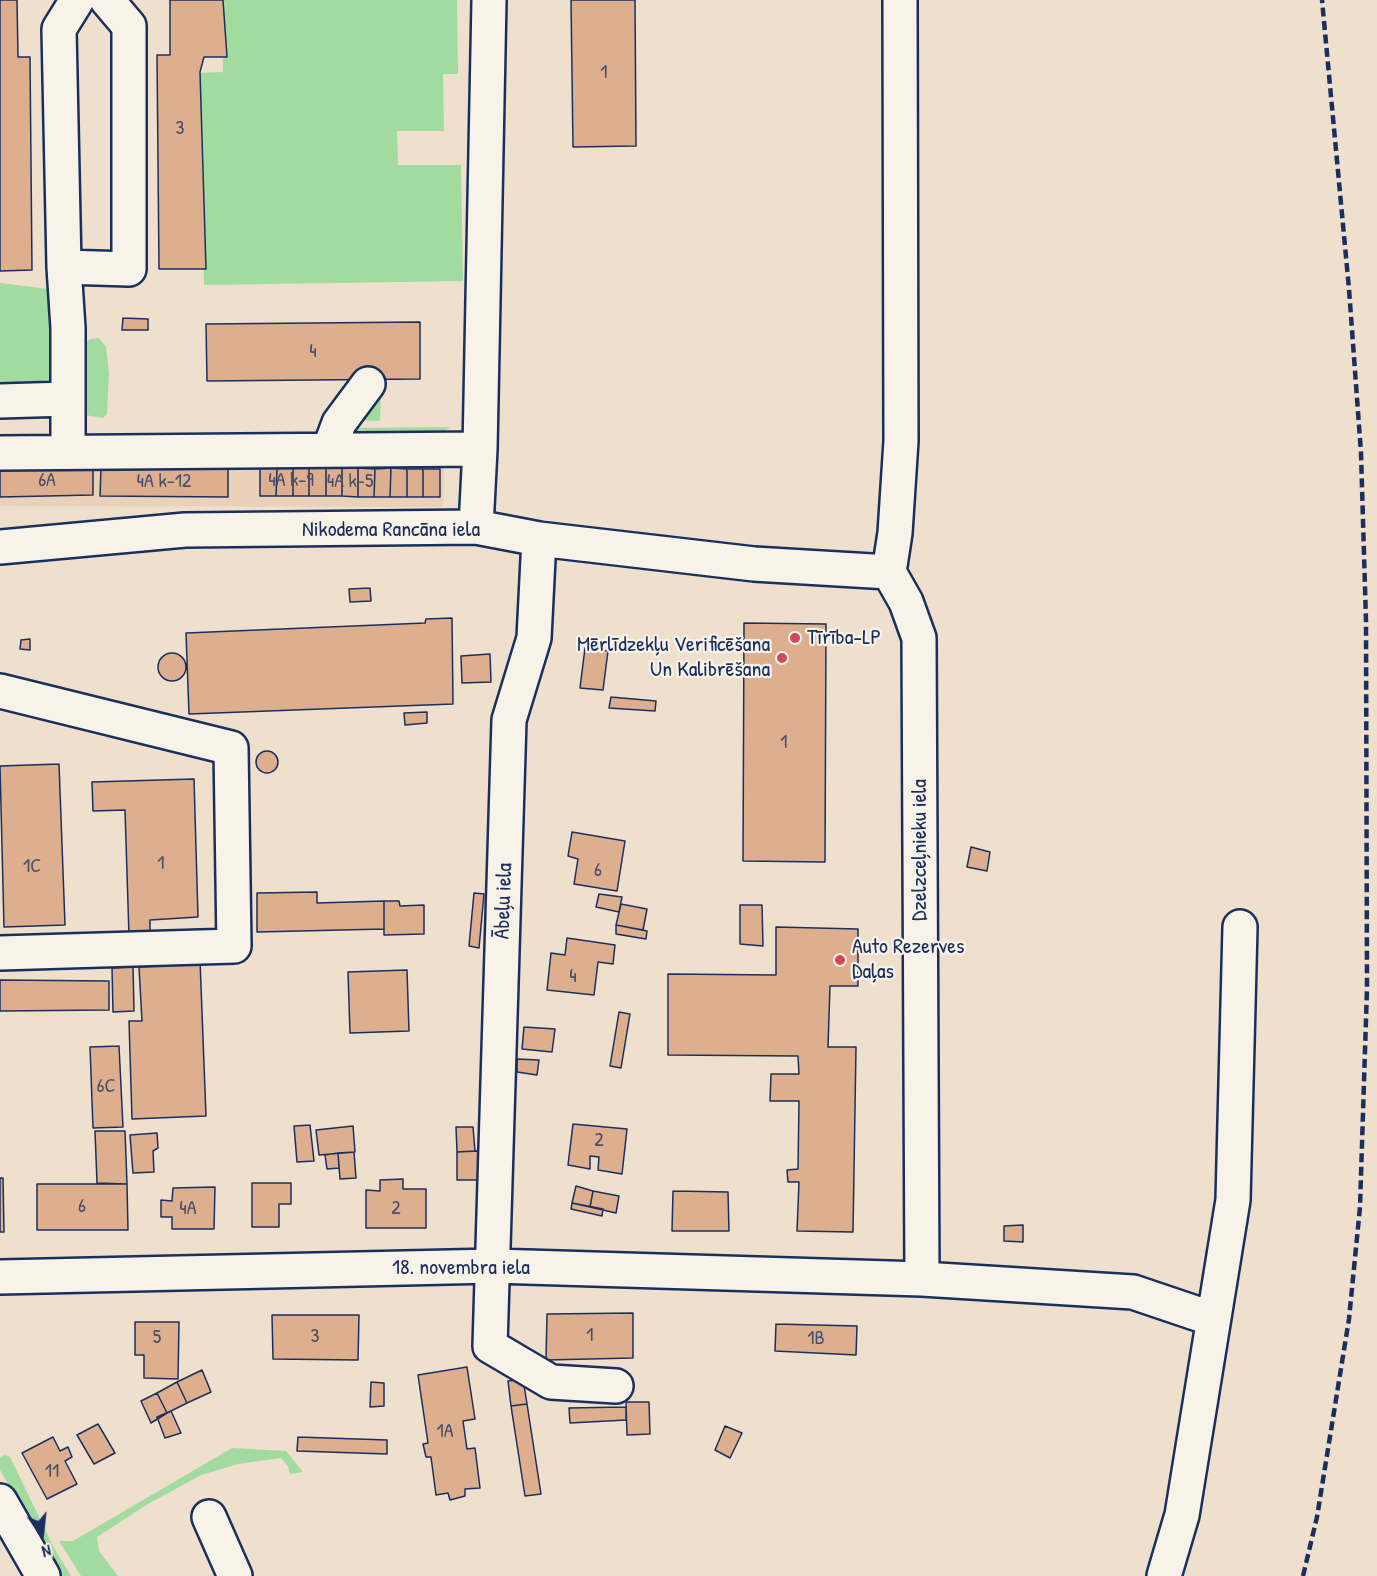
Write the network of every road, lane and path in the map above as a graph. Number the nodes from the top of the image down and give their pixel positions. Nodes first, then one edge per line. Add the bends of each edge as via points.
1 (77, 0) edge
2 (107, 0) edge
3 (489, 0) edge
4 (900, 0) edge
5 (64, 267) junction
6 (369, 384) dead end
7 (67, 399) junction
8 (0, 400) edge
9 (480, 449) junction
10 (329, 450) junction
11 (68, 451) junction
12 (0, 453) edge
13 (476, 527) junction
14 (539, 539) junction
15 (0, 547) edge
16 (889, 572) junction
17 (0, 691) edge
18 (1240, 927) dead end
19 (0, 953) edge
20 (494, 1266) junction
21 (0, 1278) edge
22 (922, 1279) junction
23 (1213, 1319) junction
24 (616, 1386) dead end
25 (0, 1501) edge
26 (209, 1517) dead end
27 (43, 1576) edge
28 (235, 1576) edge
29 (1164, 1576) edge

1 - 5 street via 59,29
2 - 5 street via 129,26 129,269
3 - 9 street
4 - 16 street via 901,441
5 - 7 street
6 - 10 street via 339,423
7 - 8 street
7 - 11 street
9 - 10 street
9 - 13 street
10 - 11 street
11 - 12 street
13 - 14 street, Nikodema Rancāna iela
13 - 15 street, Nikodema Rancāna iela via 185,530
14 - 16 street, Nikodema Rancāna iela via 754,564
14 - 20 street, Ābeļu iela via 534,638 509,720
16 - 22 street, Dzelzceļnieku iela via 906,602 919,638
17 - 19 street via 231,748 234,946
18 - 23 street via 1233,1200
20 - 21 street, 18. novembra iela
20 - 22 street, 18. novembra iela
20 - 24 street, Ābeļu iela via 490,1346 551,1382
22 - 23 street, 18. novembra iela via 1133,1292
23 - 29 street via 1182,1515
25 - 27 street
26 - 28 street

